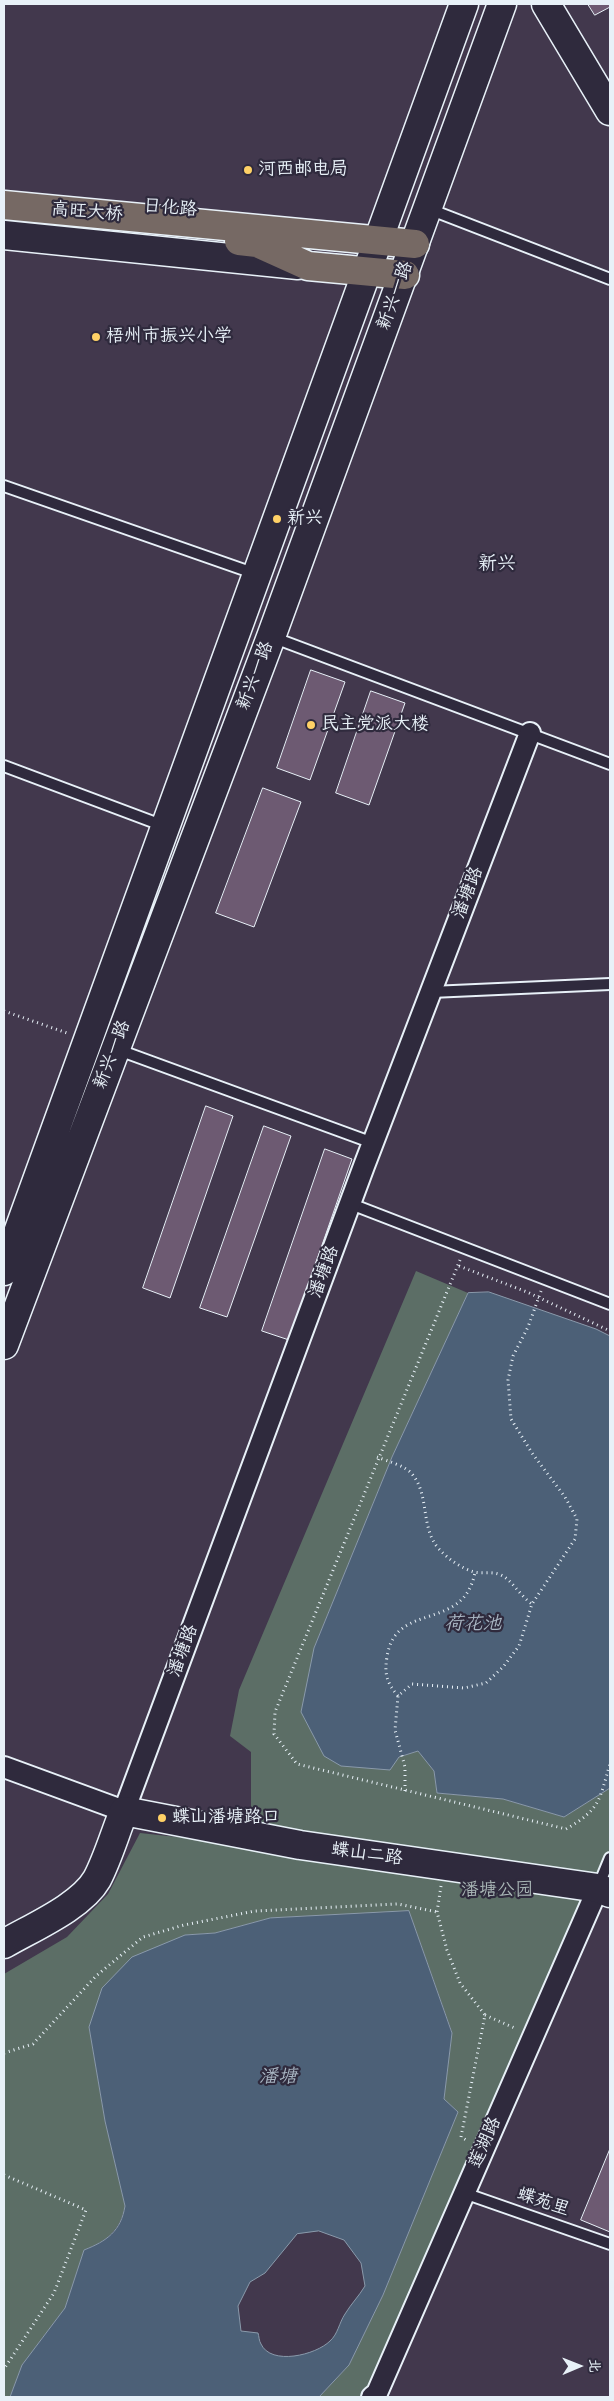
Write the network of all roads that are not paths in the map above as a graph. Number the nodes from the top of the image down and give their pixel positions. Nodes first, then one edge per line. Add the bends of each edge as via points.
1 (464, 4) edge
2 (502, 4) edge
3 (546, 4) edge
4 (610, 111) edge
5 (4, 193) edge
6 (4, 206) edge
7 (428, 208) junction
8 (4, 219) edge
9 (170, 228) junction
10 (4, 235) edge
11 (334, 237) junction
12 (378, 241) junction
13 (415, 244) junction
14 (308, 266) junction
15 (367, 272) junction
16 (405, 275) junction
17 (610, 279) edge
18 (4, 486) edge
19 (257, 575) junction
20 (271, 637) junction
21 (530, 733) junction
22 (610, 764) edge
23 (4, 766) edge
24 (166, 827) junction
25 (610, 984) edge
26 (431, 992) junction
27 (115, 1049) junction
28 (373, 1142) junction
29 (350, 1204) junction
30 (4, 1271) edge
31 (610, 1304) edge
32 (4, 1346) edge
33 (4, 1767) edge
34 (124, 1811) junction
35 (610, 1858) edge
36 (604, 1891) edge
37 (4, 1944) edge
38 (464, 2193) junction
39 (610, 2244) edge
40 (372, 2397) edge

1 - 12 main road, 新兴一路
2 - 7 main road, 新兴一路
3 - 4 main road
5 - 11 main road, 日化路 via 291,220
6 - 9 main road, 高旺大桥
7 - 13 main road, 新兴一路
7 - 17 lane
8 - 9 main road, 高旺大桥
9 - 11 main road, 日化路
9 - 14 main road, 日化路 via 257,243
10 - 14 main road, 日化路
11 - 12 main road, 日化路
12 - 13 main road, 日化路
12 - 15 main road, 新兴一路
13 - 16 main road, 新兴一路
14 - 15 main road, 日化路
15 - 16 main road, 日化路
15 - 19 main road, 新兴一路
16 - 20 main road, 新兴一路
18 - 19 lane
19 - 24 main road, 新兴一路
20 - 21 lane
20 - 27 main road, 新兴一路
21 - 22 lane
21 - 26 street, 潘塘路
23 - 24 lane
24 - 30 main road, 新兴一路
25 - 26 lane
26 - 28 street, 潘塘路
27 - 28 lane
27 - 32 main road, 新兴一路
28 - 29 street, 潘塘路
29 - 31 lane
29 - 34 street, 潘塘路
33 - 34 street, 蝶山二路
34 - 36 main road, 蝶山二路 via 300,1845
34 - 37 main road via 96,1879 85,1894
35 - 36 lane
36 - 38 street, 莲湖路 via 533,2036
38 - 39 lane, 蝶苑里
38 - 40 street, 莲湖路 via 377,2392

